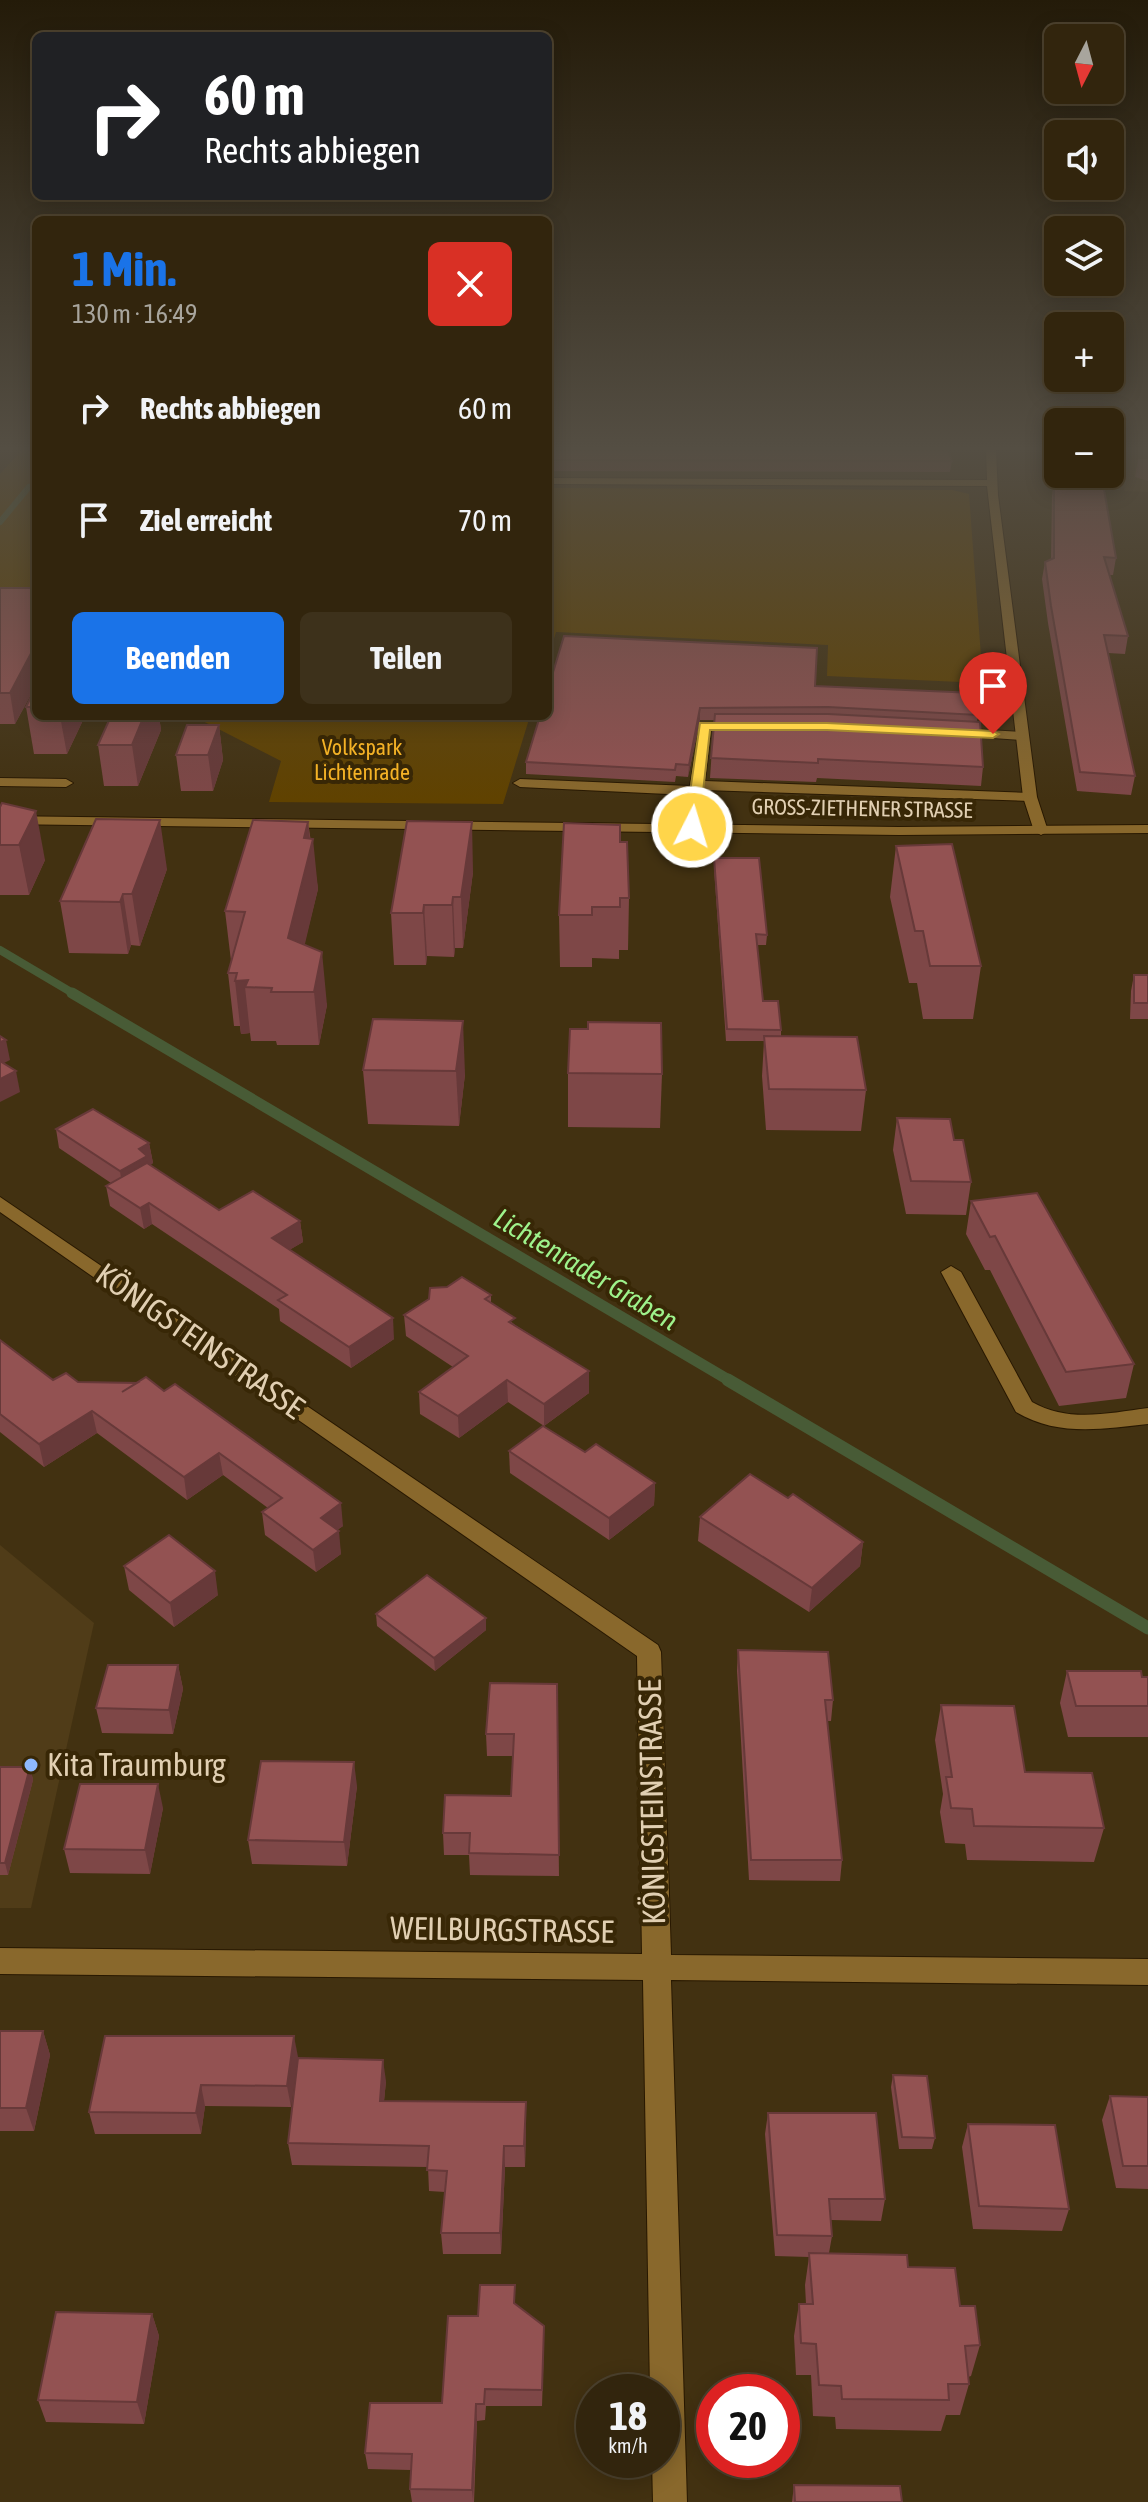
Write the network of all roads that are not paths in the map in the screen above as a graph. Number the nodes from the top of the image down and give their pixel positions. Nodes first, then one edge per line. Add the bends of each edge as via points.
1 (1003, 567) edge
2 (748, 726) edge
3 (933, 731) edge
4 (1022, 736) junction
5 (0, 782) edge
6 (66, 783) dead end
7 (520, 783) dead end
8 (696, 788) junction
9 (1030, 797) junction
10 (0, 820) edge
11 (692, 827) junction
12 (1148, 829) edge
13 (1041, 831) junction
14 (0, 1203) edge
15 (951, 1272) dead end
16 (1148, 1416) edge
17 (0, 1961) edge
18 (654, 1967) junction
19 (1148, 1972) edge
20 (670, 2502) edge

1 - 4 street
2 - 8 street via 705,726
3 - 4 street
4 - 9 street
5 - 6 street
7 - 8 street
8 - 9 street
8 - 11 street
9 - 13 street
10 - 11 street, GROSS-ZIETHENER STRASSE
11 - 13 street, GROSS-ZIETHENER STRASSE
12 - 13 street, GROSS-ZIETHENER STRASSE
14 - 18 street, KÖNIGSTEINSTRASSE via 649,1652
15 - 16 street via 1024,1407 1041,1419 1073,1423
17 - 18 street, WEILBURGSTRASSE
18 - 19 street, WEILBURGSTRASSE
18 - 20 street, KÖNIGSTEINSTRASSE

